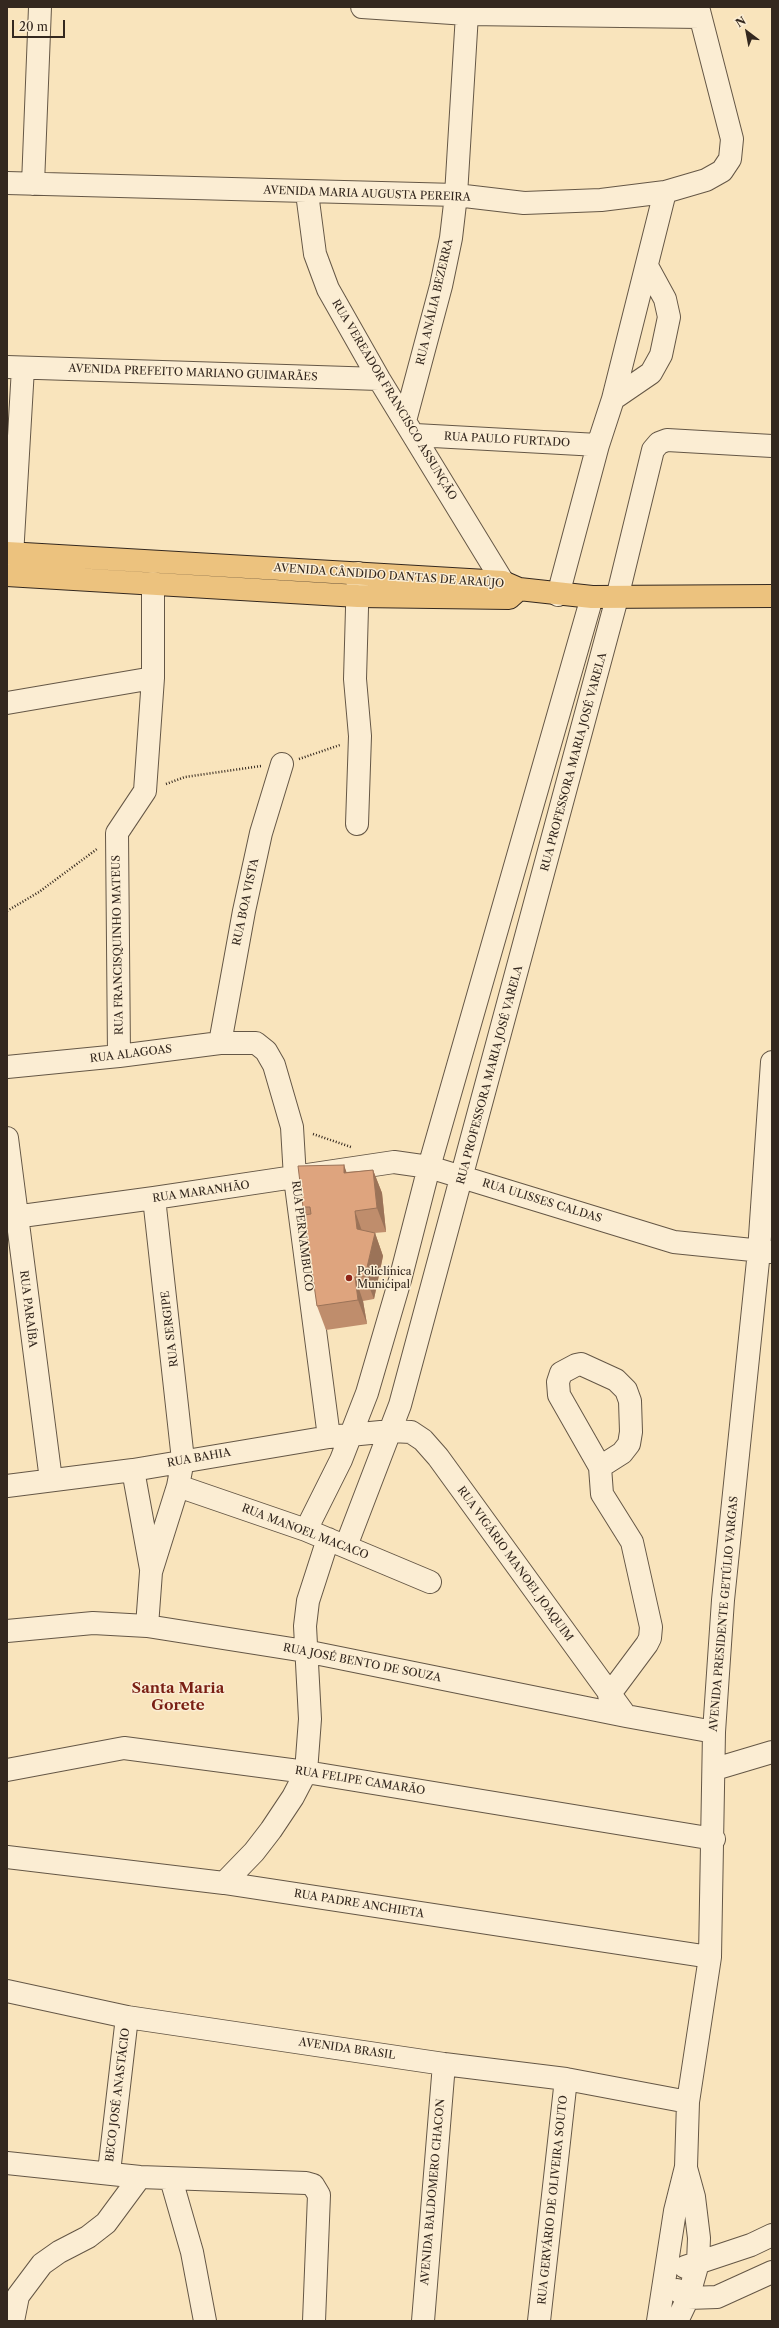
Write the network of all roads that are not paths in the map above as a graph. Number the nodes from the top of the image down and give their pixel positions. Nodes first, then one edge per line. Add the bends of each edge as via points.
1 (40, 7) edge
2 (362, 7) edge
3 (699, 12) edge
4 (467, 14) junction
5 (7, 183) edge
6 (33, 184) junction
7 (665, 192) junction
8 (307, 193) junction
9 (456, 195) junction
10 (647, 266) junction
11 (15, 368) edge
12 (379, 379) junction
13 (613, 399) junction
14 (410, 428) junction
15 (598, 445) junction
16 (772, 446) edge
17 (10, 553) edge
18 (113, 559) junction
19 (259, 566) junction
20 (358, 573) junction
21 (9, 575) edge
22 (111, 581) junction
23 (153, 583) junction
24 (448, 588) junction
25 (257, 589) junction
26 (511, 589) junction
27 (558, 594) junction
28 (358, 596) junction
29 (772, 596) edge
30 (592, 597) junction
31 (617, 598) junction
32 (153, 678) junction
33 (7, 703) edge
34 (282, 764) road end
35 (357, 824) dead end
36 (220, 1043) junction
37 (256, 1043) joint
38 (119, 1056) junction
39 (772, 1062) edge
40 (7, 1066) edge
41 (7, 1138) edge
42 (394, 1162) joint
43 (429, 1167) junction
44 (463, 1177) junction
45 (295, 1178) junction
46 (154, 1198) junction
47 (12, 1217) edge
48 (765, 1252) edge
49 (391, 1431) junction
50 (352, 1435) junction
51 (329, 1437) junction
52 (183, 1460) junction
53 (600, 1467) dead end
54 (133, 1470) junction
55 (50, 1480) junction
56 (7, 1486) edge
57 (178, 1486) junction
58 (306, 1530) junction
59 (337, 1542) junction
60 (151, 1572) junction
61 (430, 1582) dead end
62 (147, 1626) junction
63 (7, 1631) edge
64 (305, 1651) junction
65 (609, 1695) junction
66 (626, 1716) junction
67 (714, 1732) junction
68 (772, 1752) edge
69 (715, 1769) junction
70 (7, 1770) edge
71 (306, 1772) junction
72 (714, 1839) junction
73 (7, 1857) edge
74 (224, 1883) junction
75 (710, 1957) junction
76 (7, 1991) edge
77 (127, 2017) junction
78 (444, 2064) junction
79 (566, 2079) junction
80 (688, 2102) junction
81 (7, 2163) edge
82 (686, 2166) junction
83 (109, 2172) junction
84 (140, 2177) junction
85 (171, 2179) junction
86 (772, 2235) edge
87 (698, 2263) junction
88 (772, 2272) edge
89 (664, 2276) junction
90 (13, 2296) edge
91 (688, 2298) junction
92 (13, 2321) edge
93 (205, 2321) edge
94 (314, 2321) edge
95 (423, 2321) edge
96 (539, 2321) edge
97 (658, 2321) edge
98 (677, 2321) edge

1 - 6 street
2 - 4 street
3 - 4 street
3 - 7 street, AVENIDA MARIA AUGUSTA PEREIRA via 732,139 730,158 722,171 706,180
4 - 9 street, RUA ANÁLIA BEZERRA
5 - 6 street, AVENIDA MARIA AUGUSTA PEREIRA
6 - 8 street, AVENIDA MARIA AUGUSTA PEREIRA
7 - 9 street, AVENIDA MARIA AUGUSTA PEREIRA via 601,200 524,204
7 - 10 street
8 - 9 street, AVENIDA MARIA AUGUSTA PEREIRA
8 - 12 street, RUA VEREADOR FRANCISCO ASSUNÇÃO via 315,254 328,288
9 - 14 street, RUA ANÁLIA BEZERRA via 451,238
10 - 13 street
10 - 13 street via 665,299 669,317 661,355 651,373
11 - 12 street, AVENIDA PREFEITO MARIANO GUIMARÃES
11 - 17 street
12 - 14 street, RUA VEREADOR FRANCISCO ASSUNÇÃO
13 - 15 street
14 - 15 street, RUA PAULO FURTADO
14 - 26 street, RUA VEREADOR FRANCISCO ASSUNÇÃO
15 - 27 street
16 - 31 street, RUA PROFESSORA MARIA JOSÉ VARELA via 667,440 659,443 653,450
17 - 18 main road, AVENIDA CÂNDIDO DANTAS DE ARAÚJO
17 - 21 street
18 - 19 main road, AVENIDA CÂNDIDO DANTAS DE ARAÚJO
18 - 22 main road
19 - 20 main road, AVENIDA CÂNDIDO DANTAS DE ARAÚJO
19 - 25 main road
20 - 24 main road, AVENIDA CÂNDIDO DANTAS DE ARAÚJO
20 - 28 street
21 - 22 main road, AVENIDA CÂNDIDO DANTAS DE ARAÚJO
22 - 23 main road, AVENIDA CÂNDIDO DANTAS DE ARAÚJO
23 - 25 main road, AVENIDA CÂNDIDO DANTAS DE ARAÚJO
23 - 32 street
24 - 26 main road, AVENIDA CÂNDIDO DANTAS DE ARAÚJO
24 - 28 main road, AVENIDA CÂNDIDO DANTAS DE ARAÚJO
25 - 28 main road, AVENIDA CÂNDIDO DANTAS DE ARAÚJO
26 - 27 main road, AVENIDA CÂNDIDO DANTAS DE ARAÚJO
27 - 30 main road, AVENIDA CÂNDIDO DANTAS DE ARAÚJO
28 - 35 street via 355,679 360,736
29 - 31 main road, AVENIDA CÂNDIDO DANTAS DE ARAÚJO
30 - 31 main road, AVENIDA CÂNDIDO DANTAS DE ARAÚJO
30 - 43 street
31 - 44 street, RUA PROFESSORA MARIA JOSÉ VARELA
32 - 33 street
32 - 38 street, RUA FRANCISQUINHO MATEUS via 145,791 117,833
34 - 36 street, RUA BOA VISTA via 261,833
36 - 37 street, RUA ALAGOAS
36 - 38 street, RUA ALAGOAS
37 - 45 street, RUA PERNAMBUCO via 266,1051 274,1065 292,1127
38 - 40 street, RUA ALAGOAS
39 - 48 street, AVENIDA PRESIDENTE GETÚLIO VARGAS
41 - 47 street, RUA PARAÍBA
42 - 43 street, RUA ULISSES CALDAS
42 - 45 street, RUA MARANHÃO
43 - 44 street, RUA ULISSES CALDAS
43 - 50 street via 400,1280
44 - 48 street, RUA ULISSES CALDAS via 674,1242
44 - 49 street, RUA PROFESSORA MARIA JOSÉ VARELA
45 - 46 street, RUA MARANHÃO
45 - 51 street, RUA PERNAMBUCO
46 - 47 street, RUA MARANHÃO
46 - 52 street, RUA SERGIPE
47 - 55 street, RUA PARAÍBA
48 - 67 street, AVENIDA PRESIDENTE GETÚLIO VARGAS via 723,1600
49 - 50 street, RUA BAHIA
49 - 59 street, RUA PROFESSORA MARIA JOSÉ VARELA
49 - 65 street, RUA VIGÁRIO MANOEL JOAQUIM via 411,1432 423,1440 438,1457
50 - 51 street, RUA BAHIA
50 - 58 street
51 - 52 street, RUA BAHIA
52 - 54 street, RUA BAHIA
52 - 57 street, RUA SERGIPE
53 - 65 street via 602,1494 634,1547 651,1627 647,1644
54 - 55 street, RUA BAHIA
54 - 60 street
55 - 56 street, RUA BAHIA
57 - 58 street, RUA MANOEL MACACO
57 - 60 street, RUA SERGIPE
58 - 59 street, RUA MANOEL MACACO
59 - 61 street, RUA MANOEL MACACO
59 - 64 street, RUA PROFESSORA MARIA JOSÉ VARELA via 308,1601
60 - 62 street
62 - 63 street, RUA JOSÉ BENTO DE SOUZA via 94,1623
62 - 64 street, RUA JOSÉ BENTO DE SOUZA
64 - 66 street, RUA JOSÉ BENTO DE SOUZA
64 - 71 street, RUA PROFESSORA MARIA JOSÉ VARELA via 310,1719
65 - 66 street, RUA VIGÁRIO MANOEL JOAQUIM
66 - 67 street, RUA JOSÉ BENTO DE SOUZA
67 - 69 street, AVENIDA PRESIDENTE GETÚLIO VARGAS
68 - 69 street
69 - 72 street, AVENIDA PRESIDENTE GETÚLIO VARGAS
70 - 71 street, RUA FELIPE CAMARÃO via 124,1748
71 - 72 street, RUA FELIPE CAMARÃO
71 - 74 street via 271,1830
72 - 75 street, AVENIDA PRESIDENTE GETÚLIO VARGAS
73 - 74 street, RUA PADRE ANCHIETA
74 - 75 street, RUA PADRE ANCHIETA
75 - 80 street, AVENIDA PRESIDENTE GETÚLIO VARGAS
76 - 77 street, AVENIDA BRASIL
77 - 78 street, AVENIDA BRASIL
77 - 83 street, BECO JOSÉ ANASTÁCIO
78 - 79 street, AVENIDA BRASIL
78 - 95 street, AVENIDA BALDOMERO CHACON
79 - 80 street, AVENIDA BRASIL
79 - 96 street, RUA GERVÁRIO DE OLIVEIRA SOUTO
80 - 82 street, AVENIDA PRESIDENTE GETÚLIO VARGAS
81 - 83 street
82 - 87 street, AVENIDA PRESIDENTE GETÚLIO VARGAS via 694,2197 699,2238
82 - 89 street, AVENIDA PRESIDENTE GETÚLIO VARGAS
83 - 84 street
84 - 85 street
84 - 90 street via 106,2223 88,2237 42,2264
85 - 93 street via 192,2252
85 - 94 street via 313,2185 319,2195
86 - 87 street
87 - 89 street
87 - 91 street, AVENIDA PRESIDENTE GETÚLIO VARGAS
88 - 91 street via 717,2297
89 - 91 street
89 - 97 street, AVENIDA PRESIDENTE GETÚLIO VARGAS
90 - 92 street
91 - 98 street, AVENIDA PRESIDENTE GETÚLIO VARGAS

